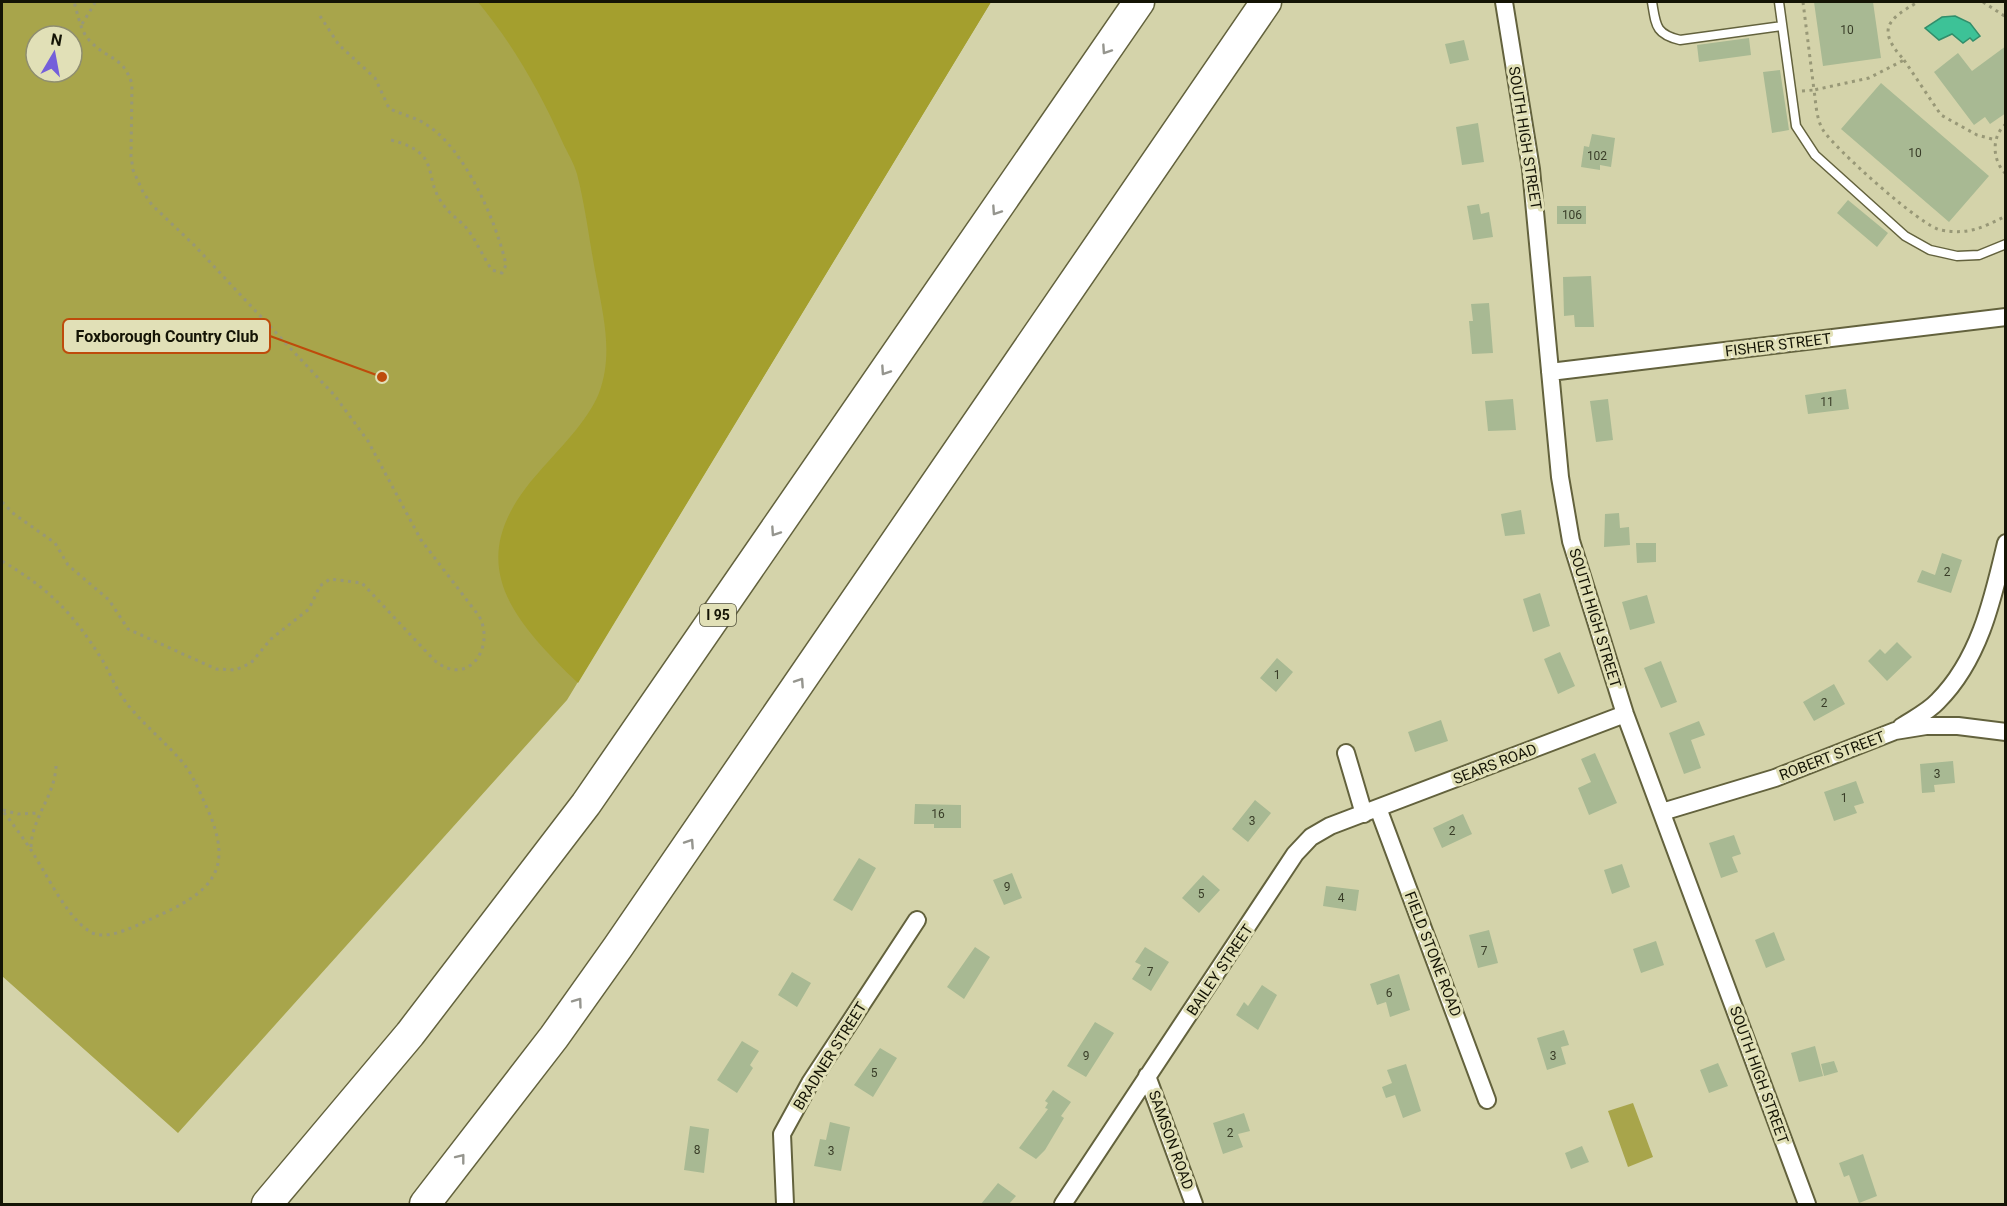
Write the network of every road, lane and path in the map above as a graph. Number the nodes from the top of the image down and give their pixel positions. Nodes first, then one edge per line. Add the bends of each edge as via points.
1 (74, 2) edge
2 (1139, 2) edge
3 (1266, 2) edge
4 (1504, 2) edge
5 (1652, 2) edge
6 (1779, 2) edge
7 (1803, 2) edge
8 (1918, 2) edge
9 (1983, 2) edge
10 (95, 3) edge
11 (320, 16) dead end
12 (2006, 17) edge
13 (80, 24) edge
14 (82, 24) edge
15 (1782, 26) junction
16 (84, 32) edge
17 (1904, 60) junction
18 (1814, 90) junction
19 (1791, 93) junction
20 (2006, 124) edge
21 (391, 140) dead end
22 (1996, 141) junction
23 (2006, 174) edge
24 (2006, 216) edge
25 (2006, 244) edge
26 (2006, 317) edge
27 (1550, 372) junction
28 (2, 502) edge
29 (2006, 543) edge
30 (2, 561) edge
31 (1625, 714) junction
32 (1895, 731) junction
33 (2006, 732) edge
34 (1346, 753) dead end
35 (56, 762) dead end
36 (2, 809) edge
37 (1371, 811) junction
38 (1662, 812) junction
39 (38, 813) junction
40 (31, 849) junction
41 (916, 920) dead end
42 (1147, 1076) junction
43 (1487, 1100) dead end
44 (267, 1204) edge
45 (425, 1204) edge
46 (785, 1204) edge
47 (1063, 1204) edge
48 (1194, 1204) edge
49 (1807, 1204) edge

1 - 13 path
2 -> 44 highway, I 95 via 586,804 440,998
45 -> 3 highway via 618,947
4 - 27 street, SOUTH HIGH STREET via 1532,169
5 - 15 lane via 1656,26 1665,36 1680,40
6 - 15 lane
7 - 18 path
8 - 17 path via 1895,16 1888,29 1890,45
9 - 12 path
10 - 14 path
11 - 21 path via 339,45 375,78 388,108 428,125 468,172 492,216 506,265 502,273 492,270 467,229 445,207 421,153
15 - 19 lane
16 - 28 path via 88,40 128,71 132,84 132,163 143,192 340,404 368,441 421,540 479,616 485,630 484,641 471,666 460,670 446,668 362,583 330,579 320,586 309,609 271,639 251,663 236,670 216,669 125,626 109,600 68,565 55,543
17 - 18 path via 1869,78
17 - 22 path via 1941,116
18 - 19 path
18 - 24 path via 1822,130 1918,219 1938,230 1971,233
19 - 25 lane via 1796,126 1815,155 1905,236 1929,250 1956,256 1980,255
20 - 22 path
22 - 23 path via 1995,155
26 - 27 street, FISHER STREET
27 - 31 street, SOUTH HIGH STREET via 1560,477 1571,541
29 - 32 street via 1984,629 1954,685 1936,703
30 - 40 path via 43,587 78,622 126,704 190,773 213,822 218,848 215,872 198,895 149,920 104,935 89,932 81,924
31 - 37 street, SEARS ROAD
31 - 38 street, SOUTH HIGH STREET
32 - 33 street, ROBERT STREET via 1926,726
32 - 38 street, ROBERT STREET via 1776,778
34 - 37 street
35 - 39 path via 52,788
36 - 39 path via 18,814
36 - 40 path
37 - 42 street, BAILEY STREET via 1330,826 1311,837 1295,854
37 - 43 street, FIELD STONE ROAD
38 - 49 street, SOUTH HIGH STREET
39 - 40 path
41 - 46 street, BRADNER STREET via 810,1083 782,1134
42 - 47 street, BAILEY STREET
42 - 48 street, SAMSON ROAD

